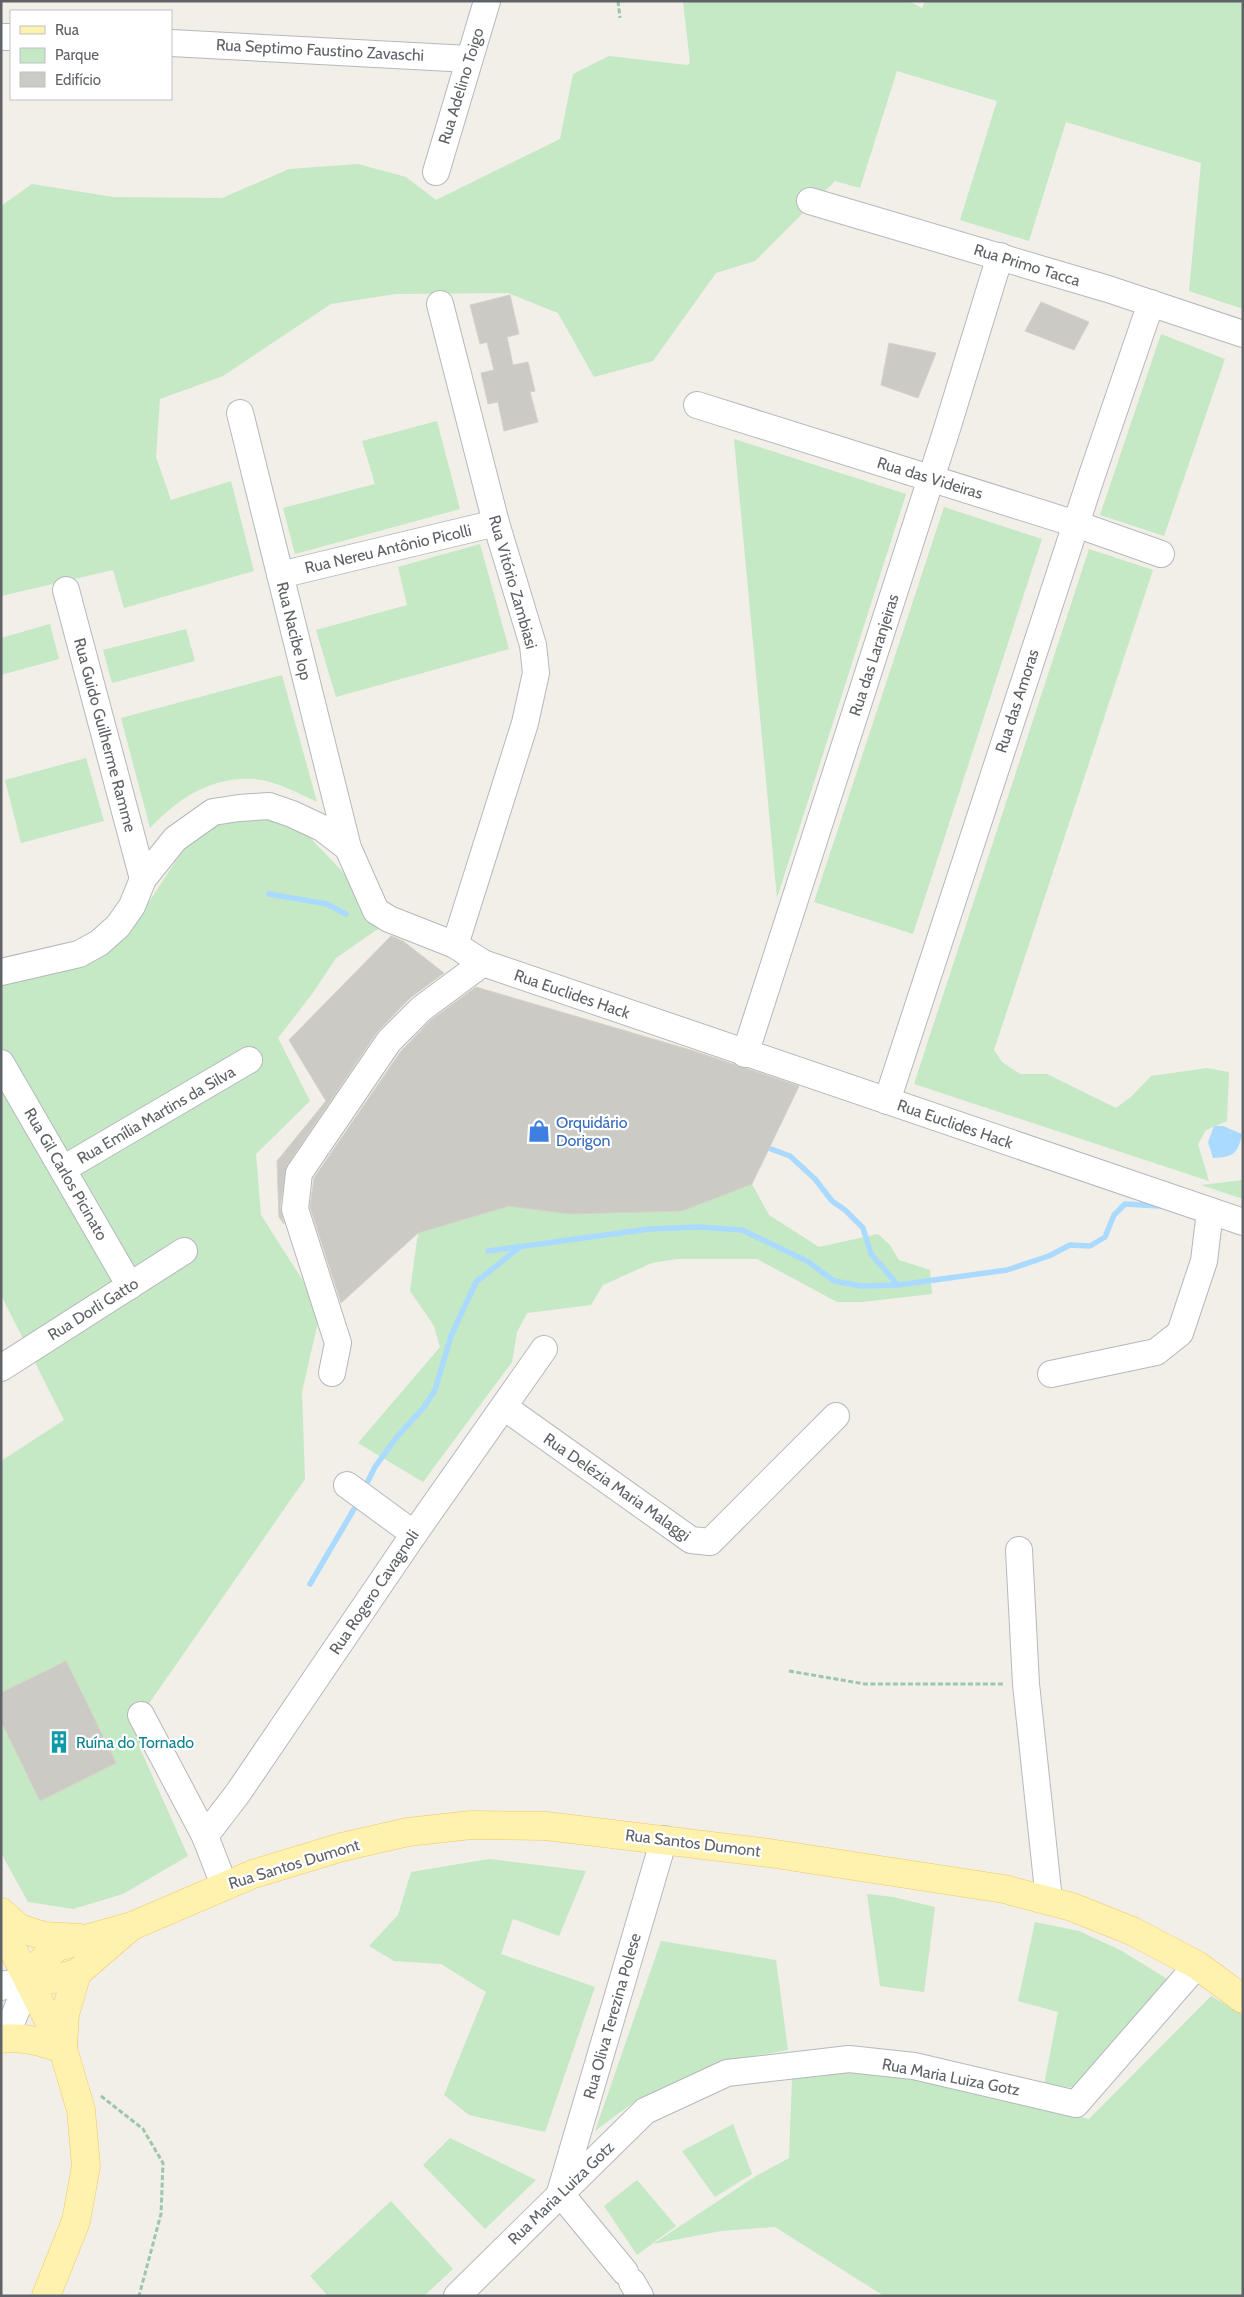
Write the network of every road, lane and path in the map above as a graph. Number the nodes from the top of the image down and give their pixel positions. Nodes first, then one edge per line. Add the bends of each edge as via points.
1 (487, 1) edge
2 (618, 1) edge
3 (620, 18) dead end
4 (172, 43) edge
5 (469, 58) junction
6 (436, 172) dead end
7 (810, 201) dead end
8 (1000, 256) junction
9 (1151, 303) junction
10 (440, 304) dead end
11 (1243, 334) edge
12 (697, 405) dead end
13 (240, 413) dead end
14 (931, 478) junction
15 (496, 523) junction
16 (1076, 524) junction
17 (1161, 554) dead end
18 (280, 575) junction
19 (66, 590) dead end
20 (348, 848) junction
21 (143, 880) junction
22 (455, 945) junction
23 (483, 963) junction
24 (1, 972) edge
25 (745, 1054) junction
26 (249, 1060) dead end
27 (1, 1063) edge
28 (887, 1101) junction
29 (63, 1169) junction
30 (1210, 1211) junction
31 (1243, 1222) edge
32 (184, 1251) dead end
33 (130, 1286) junction
34 (544, 1349) dead end
35 (1, 1368) edge
36 (332, 1373) dead end
37 (1051, 1374) dead end
38 (504, 1407) junction
39 (836, 1416) dead end
40 (348, 1485) dead end
41 (414, 1534) junction
42 (1018, 1550) dead end
43 (789, 1671) dead end
44 (1026, 1684) junction
45 (141, 1715) dead end
46 (206, 1836) junction
47 (664, 1839) junction
48 (224, 1885) junction
49 (1049, 1900) junction
50 (1, 1912) edge
51 (1, 1926) edge
52 (132, 1926) junction
53 (84, 1938) junction
54 (1197, 1965) junction
55 (77, 1973) junction
56 (30, 1980) junction
57 (1, 1987) edge
58 (1243, 1999) edge
59 (1, 2033) edge
60 (1, 2038) edge
61 (63, 2048) junction
62 (99, 2094) dead end
63 (560, 2193) junction
64 (633, 2283) edge
65 (46, 2296) edge
66 (139, 2296) edge
67 (457, 2296) edge

1 - 5 street, Rua Adelino Toigo
2 - 3 path
4 - 5 street, Rua Septimo Faustino Zavaschi
5 - 6 street, Rua Adelino Toigo
7 - 8 street, Rua Primo Tacca
8 - 9 street, Rua Primo Tacca
8 - 14 street, Rua das Laranjeiras
9 - 11 street, Rua Primo Tacca
9 - 16 street, Rua das Amoras
10 - 15 street, Rua Vitório Zambiasi
12 - 14 street, Rua das Videiras
13 - 18 street, Rua Nacibe Iop
14 - 16 street, Rua das Videiras
14 - 25 street, Rua das Laranjeiras
15 - 18 street, Rua Nereu Antônio Picolli
15 - 22 street, Rua Vitório Zambiasi via 534,645 536,673 525,723
16 - 17 street, Rua das Videiras
16 - 28 street, Rua das Amoras
18 - 20 street, Rua Nacibe Iop
19 - 21 street, Rua Guido Guilherme Ramme
20 - 21 street, Rua Euclides Hack via 322,828 269,806 213,812 175,838
20 - 22 street, Rua Euclides Hack via 376,911
21 - 24 street, Rua Euclides Hack via 132,906 118,926 99,943 79,954
22 - 23 street, Rua Euclides Hack
23 - 25 street, Rua Euclides Hack
23 - 36 street via 421,1009 389,1041 299,1173 295,1209 338,1343
25 - 28 street, Rua Euclides Hack
26 - 29 street, Rua Emília Martins da Silva
27 - 29 street, Rua Gil Carlos Picinato
28 - 30 street, Rua Euclides Hack
29 - 33 street, Rua Gil Carlos Picinato
30 - 31 street, Rua Euclides Hack
30 - 37 street via 1204,1261 1180,1333 1156,1352
32 - 33 street, Rua Dorli Gatto
33 - 35 street, Rua Dorli Gatto
34 - 38 street, Rua Rogero Cavagnoli
38 - 39 street, Rua Delézia Maria Malaggi via 691,1540 710,1542
38 - 41 street, Rua Rogero Cavagnoli
40 - 41 street
41 - 46 street, Rua Rogero Cavagnoli
42 - 44 street
43 - 44 path via 865,1684
44 - 49 street
45 - 46 street
46 - 48 street
47 - 48 main road, Rua Santos Dumont via 546,1826 462,1826 408,1832 342,1847
47 - 49 main road, Rua Santos Dumont via 914,1873
47 - 63 street, Rua Oliva Terezina Polese
48 - 52 main road, Rua Santos Dumont
49 - 54 main road, Rua Santos Dumont via 1132,1931
50 - 53 main road via 19,1928 44,1936
51 - 56 main road
52 - 53 main road, Rua Santos Dumont
52 - 55 main road, Rua Santos Dumont
53 - 56 main road, Rua Santos Dumont via 57,1947 41,1962
54 - 58 main road, Rua Santos Dumont
54 - 63 street, Rua Maria Luiza Gotz via 1076,2104 914,2066 849,2058 727,2073 645,2111
55 - 56 main road, Rua Santos Dumont via 49,1980
55 - 61 main road via 65,2014
56 - 57 street
56 - 59 street via 12,2021
56 - 61 main road
60 - 61 main road via 34,2040
61 - 65 main road via 81,2110 86,2166 76,2221
62 - 66 path via 143,2129 163,2163 161,2214
63 - 64 street
63 - 67 street, Rua Maria Luiza Gotz

